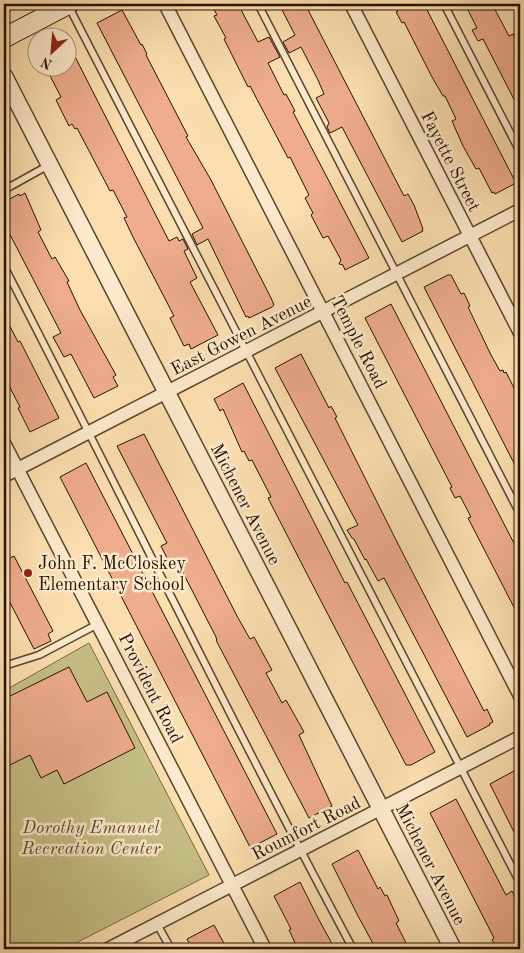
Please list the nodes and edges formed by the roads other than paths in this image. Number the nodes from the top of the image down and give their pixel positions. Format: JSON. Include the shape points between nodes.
{"nodes":[{"id":1,"x":68,"y":4,"type":"edge"},
{"id":2,"x":165,"y":4,"type":"edge"},
{"id":3,"x":258,"y":4,"type":"edge"},
{"id":4,"x":351,"y":4,"type":"edge"},
{"id":5,"x":444,"y":4,"type":"edge"},
{"id":6,"x":4,"y":38,"type":"edge"},
{"id":7,"x":4,"y":76,"type":"edge"},
{"id":8,"x":520,"y":152,"type":"edge"},
{"id":9,"x":50,"y":165,"type":"junction"},
{"id":10,"x":4,"y":190,"type":"edge"},
{"id":11,"x":520,"y":210,"type":"edge"},
{"id":12,"x":470,"y":236,"type":"junction"},
{"id":13,"x":4,"y":266,"type":"edge"},
{"id":14,"x":397,"y":274,"type":"junction"},
{"id":15,"x":324,"y":312,"type":"junction"},
{"id":16,"x":520,"y":333,"type":"edge"},
{"id":17,"x":246,"y":352,"type":"junction"},
{"id":18,"x":166,"y":393,"type":"junction"},
{"id":19,"x":90,"y":433,"type":"junction"},
{"id":20,"x":4,"y":443,"type":"edge"},
{"id":21,"x":17,"y":469,"type":"junction"},
{"id":22,"x":4,"y":476,"type":"edge"},
{"id":23,"x":520,"y":514,"type":"edge"},
{"id":24,"x":98,"y":624,"type":"junction"},
{"id":25,"x":4,"y":666,"type":"edge"},
{"id":26,"x":520,"y":696,"type":"edge"},
{"id":27,"x":520,"y":737,"type":"edge"},
{"id":28,"x":460,"y":767,"type":"junction"},
{"id":29,"x":380,"y":809,"type":"junction"},
{"id":30,"x":300,"y":850,"type":"junction"},
{"id":31,"x":520,"y":884,"type":"edge"},
{"id":32,"x":233,"y":885,"type":"junction"},
{"id":33,"x":157,"y":924,"type":"junction"},
{"id":34,"x":108,"y":949,"type":"edge"},
{"id":35,"x":170,"y":949,"type":"edge"},
{"id":36,"x":265,"y":949,"type":"edge"},
{"id":37,"x":353,"y":949,"type":"edge"},
{"id":38,"x":453,"y":949,"type":"edge"}],
"edges":[{"from":1,"to":6,"type":"main road"},
{"from":1,"to":17,"type":"lane"},
{"from":2,"to":15,"type":"street","name":"Temple Road"},
{"from":3,"to":14,"type":"lane"},
{"from":4,"to":12,"type":"street","name":"Fayette Street"},
{"from":5,"to":8,"type":"lane"},
{"from":7,"to":9,"type":"street","name":"Michener Avenue"},
{"from":9,"to":10,"type":"lane"},
{"from":9,"to":18,"type":"street","name":"Michener Avenue"},
{"from":11,"to":12,"type":"street","name":"East Gowen Avenue"},
{"from":12,"to":14,"type":"street","name":"East Gowen Avenue"},
{"from":12,"to":16,"type":"street","name":"Fayette Street"},
{"from":13,"to":19,"type":"lane"},
{"from":14,"to":15,"type":"street","name":"East Gowen Avenue"},
{"from":14,"to":23,"type":"lane"},
{"from":15,"to":17,"type":"street","name":"East Gowen Avenue"},
{"from":15,"to":26,"type":"street","name":"Temple Road"},
{"from":17,"to":18,"type":"street","name":"East Gowen Avenue"},
{"from":17,"to":28,"type":"lane"},
{"from":18,"to":19,"type":"street","name":"East Gowen Avenue"},
{"from":18,"to":29,"type":"street","name":"Michener Avenue"},
{"from":19,"to":21,"type":"street","name":"East Gowen Avenue"},
{"from":19,"to":30,"type":"lane"},
{"from":20,"to":21,"type":"street","name":"Provident Road"},
{"from":21,"to":22,"type":"street","name":"East Gowen Avenue"},
{"from":21,"to":24,"type":"street","name":"Provident Road"},
{"from":24,"to":25,"type":"lane","via":[[39,655]]},
{"from":24,"to":32,"type":"street","name":"Provident Road"},
{"from":27,"to":28,"type":"street","name":"Roumfort Road"},
{"from":28,"to":29,"type":"street","name":"Roumfort Road"},
{"from":28,"to":31,"type":"lane"},
{"from":29,"to":30,"type":"street","name":"Roumfort Road"},
{"from":29,"to":38,"type":"street","name":"Michener Avenue"},
{"from":30,"to":32,"type":"street","name":"Roumfort Road"},
{"from":30,"to":37,"type":"lane"},
{"from":32,"to":33,"type":"street","name":"Roumfort Road"},
{"from":32,"to":36,"type":"street","name":"Provident Road"},
{"from":33,"to":34,"type":"street","name":"Roumfort Road"},
{"from":33,"to":35,"type":"lane"}]}
